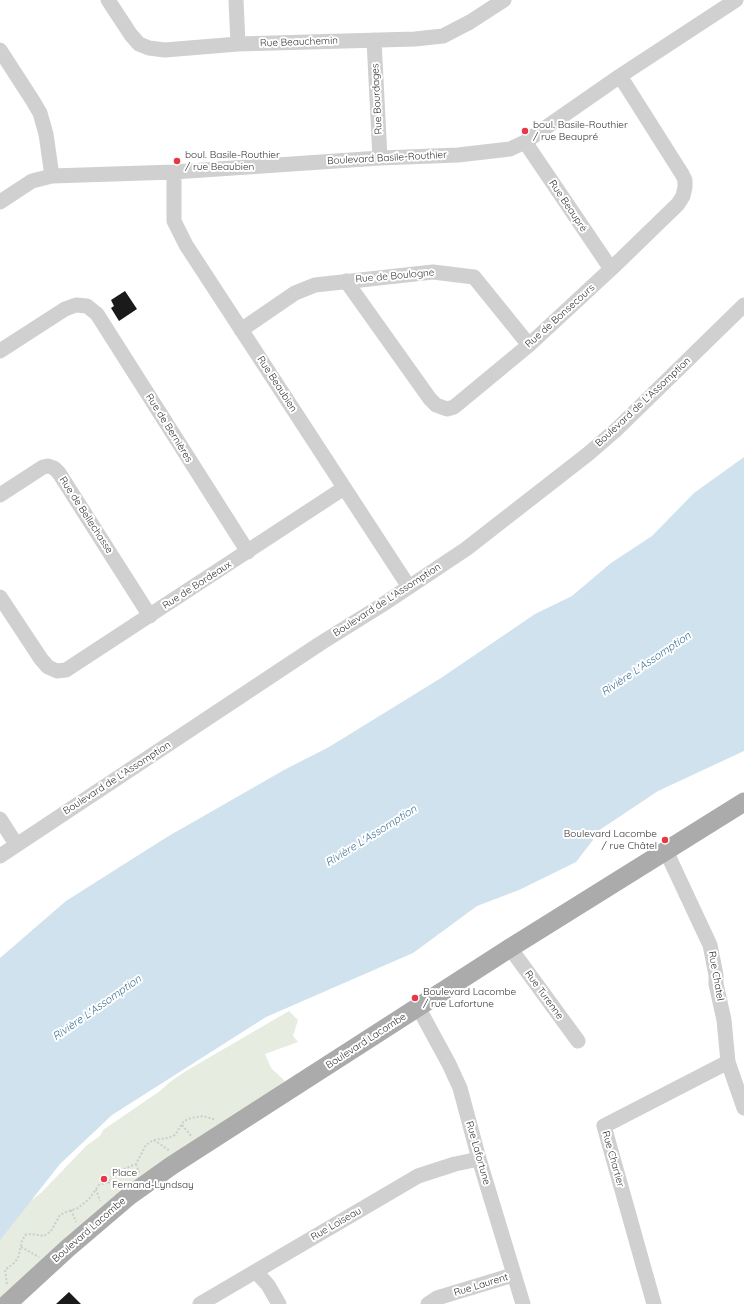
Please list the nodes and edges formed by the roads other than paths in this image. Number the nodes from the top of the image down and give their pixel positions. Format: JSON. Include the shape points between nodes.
{"nodes":[{"id":1,"x":108,"y":0,"type":"edge"},
{"id":2,"x":236,"y":0,"type":"edge"},
{"id":3,"x":504,"y":0,"type":"edge"},
{"id":4,"x":736,"y":0,"type":"edge"},
{"id":5,"x":374,"y":40,"type":"junction"},
{"id":6,"x":238,"y":44,"type":"junction"},
{"id":7,"x":0,"y":50,"type":"edge"},
{"id":8,"x":620,"y":76,"type":"junction"},
{"id":9,"x":524,"y":142,"type":"junction"},
{"id":10,"x":380,"y":158,"type":"junction"},
{"id":11,"x":174,"y":172,"type":"junction"},
{"id":12,"x":52,"y":176,"type":"junction"},
{"id":13,"x":0,"y":202,"type":"edge"},
{"id":14,"x":611,"y":269,"type":"junction"},
{"id":15,"x":346,"y":281,"type":"junction"},
{"id":16,"x":744,"y":306,"type":"edge"},
{"id":17,"x":242,"y":330,"type":"junction"},
{"id":18,"x":529,"y":345,"type":"junction"},
{"id":19,"x":0,"y":351,"type":"edge"},
{"id":20,"x":344,"y":488,"type":"junction"},
{"id":21,"x":0,"y":495,"type":"edge"},
{"id":22,"x":248,"y":552,"type":"junction"},
{"id":23,"x":409,"y":587,"type":"junction"},
{"id":24,"x":0,"y":597,"type":"edge"},
{"id":25,"x":150,"y":616,"type":"junction"},
{"id":26,"x":744,"y":802,"type":"edge"},
{"id":27,"x":0,"y":819,"type":"edge"},
{"id":28,"x":16,"y":844,"type":"junction"},
{"id":29,"x":666,"y":851,"type":"junction"},
{"id":30,"x":0,"y":856,"type":"edge"},
{"id":31,"x":510,"y":948,"type":"junction"},
{"id":32,"x":418,"y":1007,"type":"junction"},
{"id":33,"x":578,"y":1041,"type":"dead end"},
{"id":34,"x":728,"y":1062,"type":"junction"},
{"id":35,"x":744,"y":1108,"type":"edge"},
{"id":36,"x":479,"y":1159,"type":"junction"},
{"id":37,"x":256,"y":1272,"type":"junction"},
{"id":38,"x":513,"y":1275,"type":"junction"},
{"id":39,"x":7,"y":1304,"type":"edge"},
{"id":40,"x":200,"y":1304,"type":"edge"},
{"id":41,"x":279,"y":1304,"type":"edge"},
{"id":42,"x":428,"y":1304,"type":"edge"},
{"id":43,"x":523,"y":1304,"type":"edge"},
{"id":44,"x":654,"y":1304,"type":"edge"}],
"edges":[{"from":1,"to":6,"type":"street","name":"Rue Beauchemin","via":[[131,35],[139,44],[149,48],[165,50]]},
{"from":2,"to":6,"type":"street"},
{"from":3,"to":5,"type":"street","name":"Rue Beauchemin","via":[[443,36]]},
{"from":4,"to":8,"type":"street","name":"Boulevard Basile-Routhier"},
{"from":5,"to":6,"type":"street","name":"Rue Beauchemin"},
{"from":5,"to":10,"type":"street","name":"Rue Bourdages"},
{"from":7,"to":12,"type":"street","via":[[40,113]]},
{"from":8,"to":9,"type":"street","name":"Boulevard Basile-Routhier"},
{"from":8,"to":14,"type":"street","name":"Rue de Bonsecours","via":[[682,174],[685,187],[678,204]]},
{"from":9,"to":10,"type":"street","name":"Boulevard Basile-Routhier","via":[[510,149],[479,153]]},
{"from":9,"to":14,"type":"street","name":"Rue Beaupré"},
{"from":10,"to":11,"type":"street","name":"Boulevard Basile-Routhier"},
{"from":11,"to":12,"type":"street","name":"Boulevard Basile-Routhier"},
{"from":11,"to":17,"type":"street","name":"Rue Beaubien","via":[[174,221]]},
{"from":12,"to":13,"type":"street","name":"Boulevard Basile-Routhier","via":[[32,181]]},
{"from":14,"to":18,"type":"street","name":"Rue de Bonsecours"},
{"from":15,"to":17,"type":"street","name":"Rue de Boulogne","via":[[315,284],[295,293]]},
{"from":15,"to":18,"type":"street","name":"Rue de Boulogne","via":[[433,272],[474,277]]},
{"from":15,"to":18,"type":"street","name":"Rue de Bonsecours","via":[[430,399],[446,409],[454,407]]},
{"from":16,"to":23,"type":"street","name":"Boulevard de L'Assomption","via":[[588,454],[466,549]]},
{"from":17,"to":20,"type":"street","name":"Rue Beaubien"},
{"from":19,"to":22,"type":"street","name":"Rue de Bernières","via":[[65,309],[76,305],[87,306],[97,314]]},
{"from":20,"to":22,"type":"street","name":"Rue de Bordeaux"},
{"from":20,"to":23,"type":"street","name":"Rue Beaubien"},
{"from":21,"to":25,"type":"street","name":"Rue de Bellechasse","via":[[42,467],[54,468]]},
{"from":22,"to":25,"type":"street","name":"Rue de Bordeaux"},
{"from":23,"to":28,"type":"street","name":"Boulevard de L'Assomption"},
{"from":24,"to":25,"type":"street","name":"Rue de Bordeaux","via":[[41,659],[57,671],[66,670]]},
{"from":26,"to":29,"type":"main road","name":"Boulevard Lacombe"},
{"from":27,"to":28,"type":"street"},
{"from":28,"to":30,"type":"street","name":"Boulevard de L'Assomption"},
{"from":29,"to":31,"type":"main road","name":"Boulevard Lacombe"},
{"from":29,"to":34,"type":"street","name":"Rue Chatel","via":[[710,945],[724,1020]]},
{"from":31,"to":32,"type":"main road","name":"Boulevard Lacombe"},
{"from":31,"to":33,"type":"street","name":"Rue Turenne"},
{"from":32,"to":36,"type":"street","name":"Rue Lafortune","via":[[460,1088]]},
{"from":32,"to":39,"type":"main road","name":"Boulevard Lacombe","via":[[132,1193]]},
{"from":34,"to":35,"type":"street","name":"Rue Chatel"},
{"from":34,"to":44,"type":"street","name":"Rue Chartier","via":[[604,1126]]},
{"from":36,"to":37,"type":"street","name":"Rue Loiseau","via":[[418,1176]]},
{"from":36,"to":38,"type":"street","name":"Rue Lafortune"},
{"from":37,"to":40,"type":"street","name":"Rue Loiseau"},
{"from":37,"to":41,"type":"street","via":[[268,1285]]},
{"from":38,"to":42,"type":"street","name":"Rue Laurent","via":[[437,1298]]},
{"from":38,"to":43,"type":"street","name":"Rue Lafortune"}]}
